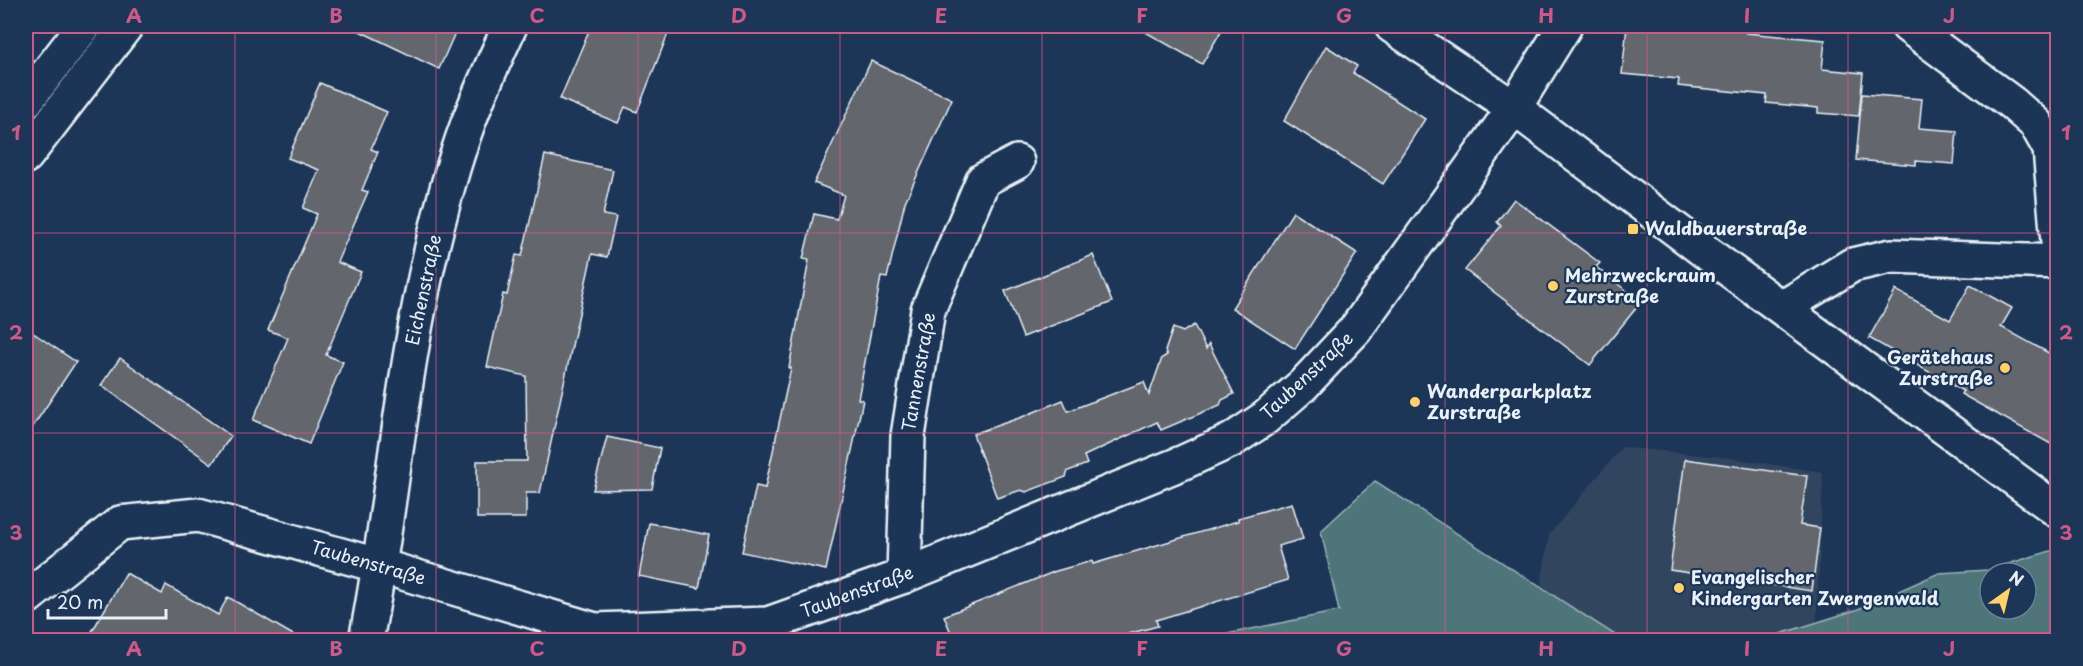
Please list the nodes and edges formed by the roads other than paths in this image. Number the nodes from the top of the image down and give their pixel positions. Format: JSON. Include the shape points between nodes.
{"nodes":[{"id":1,"x":84,"y":26,"type":"edge"},
{"id":2,"x":126,"y":26,"type":"edge"},
{"id":3,"x":510,"y":26,"type":"edge"},
{"id":4,"x":1392,"y":26,"type":"edge"},
{"id":5,"x":1565,"y":26,"type":"edge"},
{"id":6,"x":1908,"y":26,"type":"edge"},
{"id":7,"x":26,"y":101,"type":"edge"},
{"id":8,"x":1514,"y":108,"type":"junction"},
{"id":9,"x":26,"y":156,"type":"edge"},
{"id":10,"x":1017,"y":162,"type":"dead end"},
{"id":11,"x":2058,"y":242,"type":"edge"},
{"id":12,"x":2058,"y":262,"type":"edge"},
{"id":13,"x":1782,"y":308,"type":"junction"},
{"id":14,"x":2058,"y":511,"type":"edge"},
{"id":15,"x":380,"y":566,"type":"junction"},
{"id":16,"x":904,"y":576,"type":"junction"},
{"id":17,"x":26,"y":598,"type":"edge"},
{"id":18,"x":366,"y":640,"type":"edge"}],
"edges":[{"from":1,"to":7,"type":"street"},
{"from":2,"to":9,"type":"street"},
{"from":3,"to":15,"type":"street","name":"Eichenstraße","via":[[473,109],[433,243],[415,329]]},
{"from":4,"to":8,"type":"street"},
{"from":5,"to":8,"type":"street","name":"Taubenstraße"},
{"from":6,"to":11,"type":"street","via":[[2036,124],[2050,150]]},
{"from":8,"to":13,"type":"street"},
{"from":8,"to":16,"type":"street","name":"Taubenstraße","via":[[1355,330],[1265,418],[1232,440],[1184,462]]},
{"from":10,"to":16,"type":"street","name":"Tannenstraße","via":[[983,180],[928,310],[908,436]]},
{"from":12,"to":13,"type":"street","via":[[1891,256],[1852,265]]},
{"from":13,"to":14,"type":"street"},
{"from":15,"to":16,"type":"street","name":"Taubenstraße","via":[[595,630],[768,624]]},
{"from":15,"to":17,"type":"street","name":"Taubenstraße","via":[[198,515],[120,523]]},
{"from":15,"to":18,"type":"street","name":"Eichenstraße"}]}
